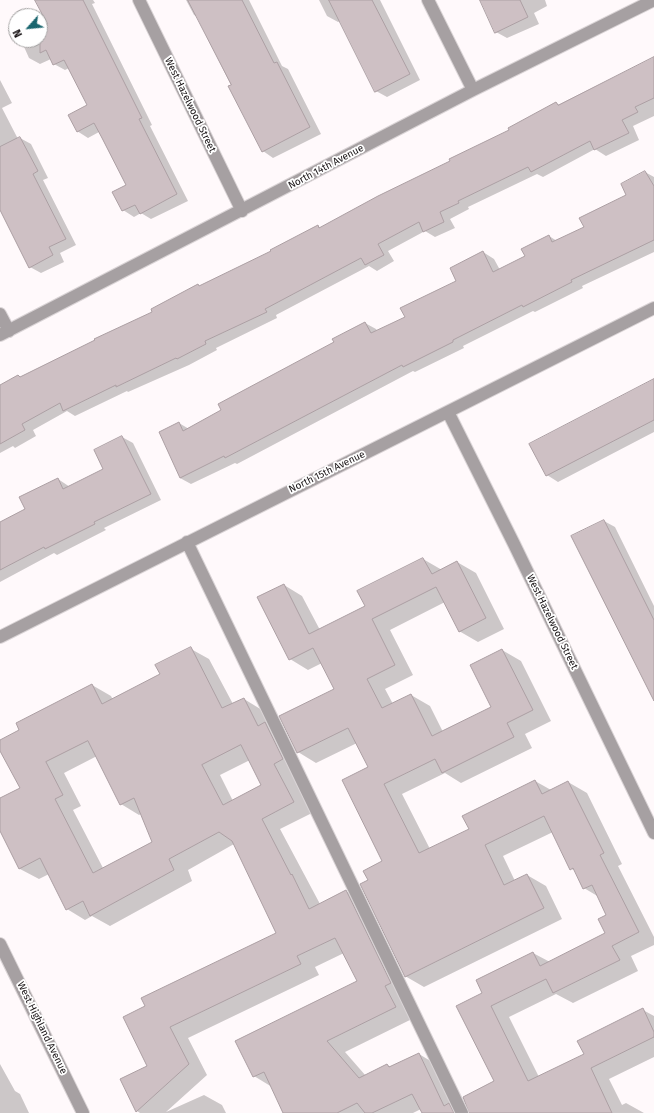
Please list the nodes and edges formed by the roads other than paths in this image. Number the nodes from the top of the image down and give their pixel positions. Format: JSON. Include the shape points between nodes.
{"nodes":[{"id":1,"x":139,"y":0,"type":"edge"},
{"id":2,"x":428,"y":0,"type":"edge"},
{"id":3,"x":654,"y":0,"type":"edge"},
{"id":4,"x":473,"y":90,"type":"junction"},
{"id":5,"x":242,"y":211,"type":"junction"},
{"id":6,"x":654,"y":308,"type":"edge"},
{"id":7,"x":0,"y":314,"type":"edge"},
{"id":8,"x":4,"y":333,"type":"edge"},
{"id":9,"x":448,"y":412,"type":"junction"},
{"id":10,"x":187,"y":542,"type":"junction"},
{"id":11,"x":0,"y":636,"type":"edge"},
{"id":12,"x":654,"y":833,"type":"edge"},
{"id":13,"x":0,"y":944,"type":"edge"},
{"id":14,"x":83,"y":1113,"type":"edge"},
{"id":15,"x":462,"y":1113,"type":"edge"}],
"edges":[{"from":1,"to":5,"type":"street","name":"West Hazelwood Street"},
{"from":2,"to":4,"type":"street"},
{"from":3,"to":4,"type":"street","name":"North 14th Avenue"},
{"from":4,"to":5,"type":"street","name":"North 14th Avenue"},
{"from":5,"to":8,"type":"street","name":"North 14th Avenue"},
{"from":6,"to":9,"type":"street","name":"North 15th Avenue"},
{"from":7,"to":8,"type":"street"},
{"from":9,"to":10,"type":"street","name":"North 15th Avenue"},
{"from":9,"to":12,"type":"street","name":"West Hazelwood Street"},
{"from":10,"to":11,"type":"street","name":"North 15th Avenue"},
{"from":10,"to":15,"type":"street"},
{"from":13,"to":14,"type":"street","name":"West Highland Avenue"}]}
